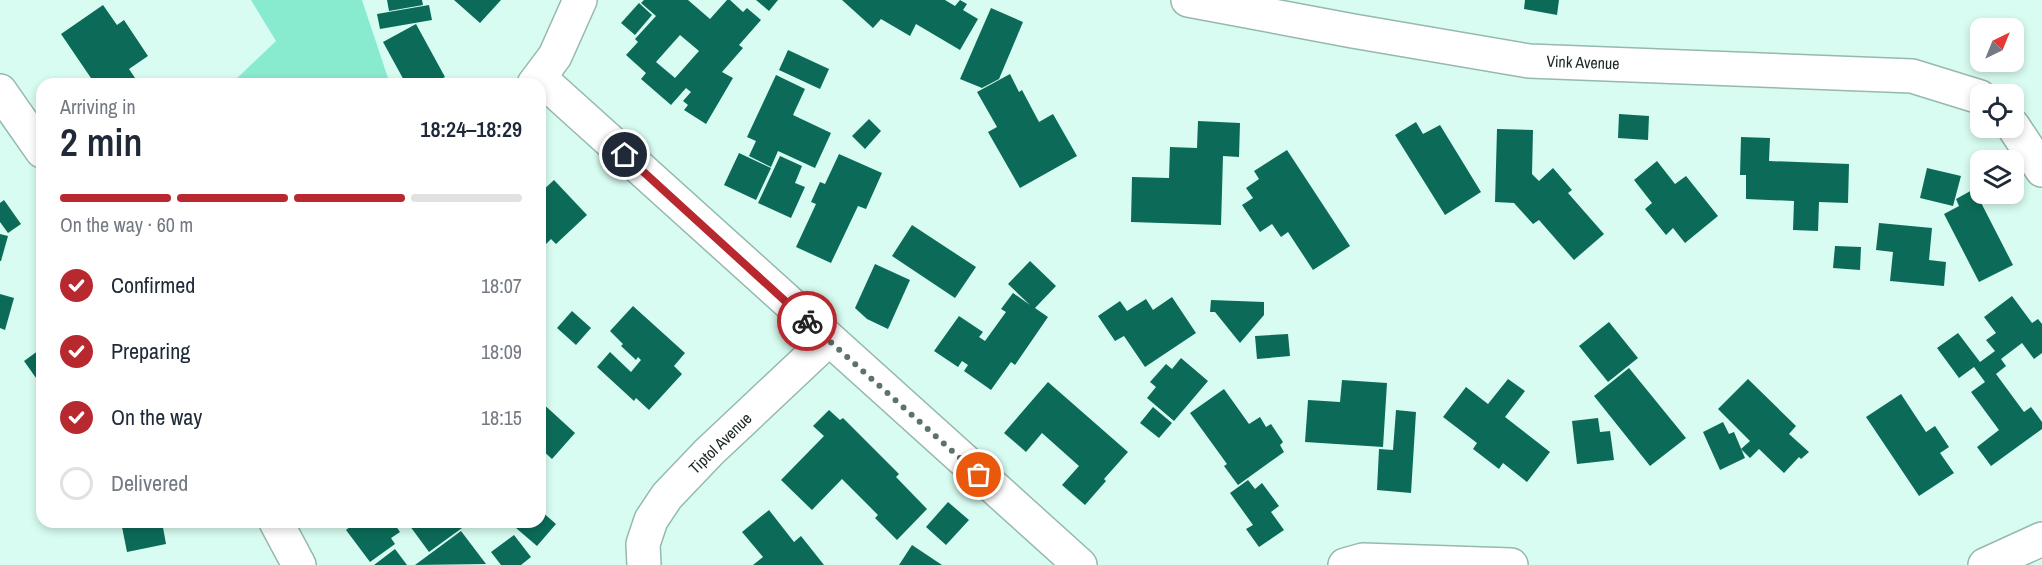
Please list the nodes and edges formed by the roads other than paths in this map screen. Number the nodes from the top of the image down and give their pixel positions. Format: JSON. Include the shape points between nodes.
{"nodes":[{"id":1,"x":580,"y":0,"type":"edge"},
{"id":2,"x":1188,"y":0,"type":"edge"},
{"id":3,"x":539,"y":78,"type":"edge"},
{"id":4,"x":546,"y":89,"type":"edge"},
{"id":5,"x":0,"y":91,"type":"edge"},
{"id":6,"x":1970,"y":94,"type":"edge"},
{"id":7,"x":2021,"y":138,"type":"edge"},
{"id":8,"x":36,"y":142,"type":"edge"},
{"id":9,"x":2042,"y":170,"type":"edge"},
{"id":10,"x":828,"y":340,"type":"junction"},
{"id":11,"x":279,"y":528,"type":"edge"},
{"id":12,"x":2042,"y":539,"type":"edge"},
{"id":13,"x":299,"y":565,"type":"edge"},
{"id":14,"x":644,"y":565,"type":"edge"},
{"id":15,"x":1080,"y":565,"type":"edge"},
{"id":16,"x":1345,"y":565,"type":"edge"},
{"id":17,"x":1510,"y":565,"type":"edge"},
{"id":18,"x":1985,"y":565,"type":"edge"}],
"edges":[{"from":1,"to":3,"type":"street","via":[[555,56]]},
{"from":2,"to":6,"type":"street","name":"Vink Avenue","via":[[1529,61],[1912,76]]},
{"from":4,"to":10,"type":"street"},
{"from":5,"to":8,"type":"street"},
{"from":7,"to":9,"type":"street"},
{"from":10,"to":14,"type":"street","name":"Tiptol Avenue","via":[[667,496],[651,520],[643,544]]},
{"from":10,"to":15,"type":"street"},
{"from":11,"to":13,"type":"street"},
{"from":12,"to":18,"type":"street"},
{"from":16,"to":17,"type":"street","via":[[1363,560]]}]}
